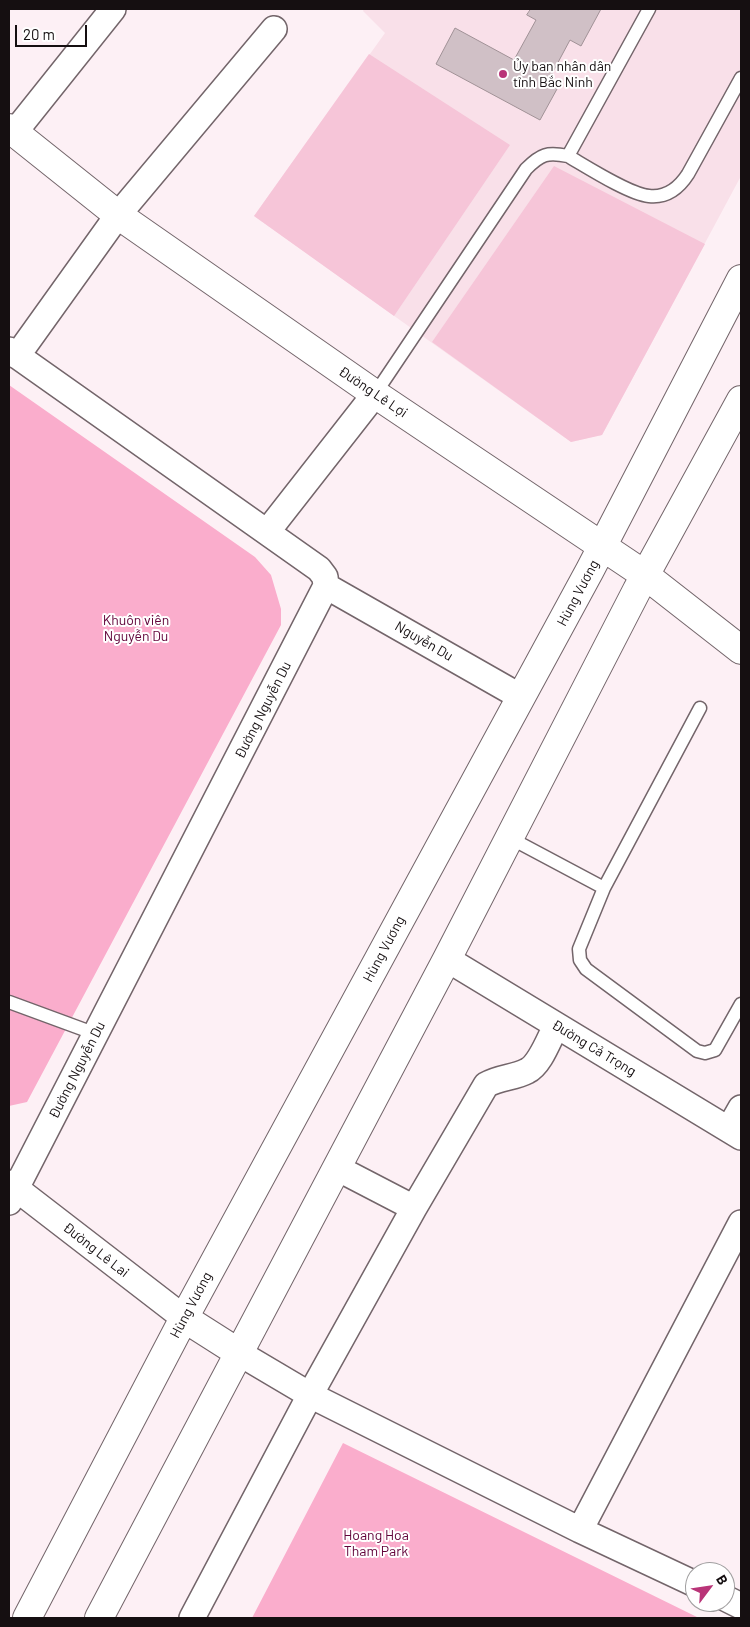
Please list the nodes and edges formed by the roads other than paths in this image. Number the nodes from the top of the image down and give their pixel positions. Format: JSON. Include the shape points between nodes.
{"nodes":[{"id":1,"x":113,"y":9,"type":"edge"},
{"id":2,"x":650,"y":9,"type":"edge"},
{"id":3,"x":274,"y":29,"type":"dead end"},
{"id":4,"x":741,"y":78,"type":"edge"},
{"id":5,"x":12,"y":130,"type":"edge"},
{"id":6,"x":568,"y":156,"type":"junction"},
{"id":7,"x":118,"y":215,"type":"junction"},
{"id":8,"x":741,"y":279,"type":"edge"},
{"id":9,"x":13,"y":353,"type":"edge"},
{"id":10,"x":375,"y":394,"type":"junction"},
{"id":11,"x":740,"y":406,"type":"edge"},
{"id":12,"x":267,"y":532,"type":"junction"},
{"id":13,"x":602,"y":546,"type":"junction"},
{"id":14,"x":645,"y":575,"type":"junction"},
{"id":15,"x":326,"y":586,"type":"junction"},
{"id":16,"x":741,"y":650,"type":"edge"},
{"id":17,"x":521,"y":697,"type":"junction"},
{"id":18,"x":700,"y":708,"type":"dead end"},
{"id":19,"x":510,"y":838,"type":"junction"},
{"id":20,"x":604,"y":888,"type":"junction"},
{"id":21,"x":447,"y":960,"type":"junction"},
{"id":22,"x":9,"y":1002,"type":"edge"},
{"id":23,"x":741,"y":1004,"type":"edge"},
{"id":24,"x":556,"y":1026,"type":"junction"},
{"id":25,"x":96,"y":1034,"type":"junction"},
{"id":26,"x":737,"y":1125,"type":"edge"},
{"id":27,"x":337,"y":1168,"type":"junction"},
{"id":28,"x":11,"y":1191,"type":"edge"},
{"id":29,"x":414,"y":1208,"type":"junction"},
{"id":30,"x":741,"y":1223,"type":"edge"},
{"id":31,"x":184,"y":1318,"type":"junction"},
{"id":32,"x":239,"y":1353,"type":"junction"},
{"id":33,"x":310,"y":1395,"type":"junction"},
{"id":34,"x":580,"y":1530,"type":"junction"},
{"id":35,"x":685,"y":1579,"type":"edge"},
{"id":36,"x":27,"y":1618,"type":"edge"},
{"id":37,"x":99,"y":1618,"type":"edge"},
{"id":38,"x":192,"y":1618,"type":"edge"}],
"edges":[{"from":1,"to":5,"type":"street"},
{"from":2,"to":6,"type":"lane"},
{"from":3,"to":7,"type":"street"},
{"from":4,"to":6,"type":"lane","via":[[688,174],[680,186],[666,195],[649,196],[627,188]]},
{"from":5,"to":7,"type":"main road","name":"Đường Lê Lợi"},
{"from":6,"to":10,"type":"lane","via":[[538,157],[526,169]]},
{"from":7,"to":9,"type":"street"},
{"from":7,"to":10,"type":"main road","name":"Đường Lê Lợi"},
{"from":8,"to":13,"type":"main road","name":"Hùng Vương"},
{"from":9,"to":12,"type":"street"},
{"from":10,"to":12,"type":"street"},
{"from":10,"to":13,"type":"main road","name":"Đường Lê Lợi"},
{"from":11,"to":14,"type":"main road"},
{"from":12,"to":15,"type":"street","via":[[319,569],[325,577]]},
{"from":13,"to":14,"type":"main road","name":"Đường Lê Lợi"},
{"from":13,"to":17,"type":"main road","name":"Hùng Vương"},
{"from":14,"to":16,"type":"main road","name":"Đường Lê Lợi"},
{"from":14,"to":19,"type":"main road"},
{"from":15,"to":17,"type":"street","name":"Nguyễn Du"},
{"from":15,"to":25,"type":"street","name":"Đường Nguyễn Du"},
{"from":17,"to":31,"type":"main road","name":"Hùng Vương"},
{"from":18,"to":20,"type":"lane"},
{"from":19,"to":20,"type":"lane"},
{"from":19,"to":21,"type":"main road"},
{"from":20,"to":23,"type":"lane","via":[[579,949],[580,960],[586,969],[697,1051],[705,1053],[714,1050]]},
{"from":21,"to":24,"type":"street","name":"Đường Cả Trọng"},
{"from":21,"to":27,"type":"main road"},
{"from":22,"to":25,"type":"lane"},
{"from":24,"to":26,"type":"street","name":"Đường Cả Trọng"},
{"from":24,"to":29,"type":"street","via":[[535,1066],[486,1085]]},
{"from":25,"to":28,"type":"street","name":"Đường Nguyễn Du"},
{"from":27,"to":29,"type":"street"},
{"from":27,"to":32,"type":"main road"},
{"from":28,"to":31,"type":"street","name":"Đường Lê Lai"},
{"from":29,"to":33,"type":"street"},
{"from":30,"to":34,"type":"street"},
{"from":31,"to":32,"type":"main road"},
{"from":31,"to":36,"type":"main road","name":"Hùng Vương"},
{"from":32,"to":33,"type":"street"},
{"from":32,"to":37,"type":"main road"},
{"from":33,"to":34,"type":"street"},
{"from":33,"to":38,"type":"street"},
{"from":34,"to":35,"type":"street"}]}
